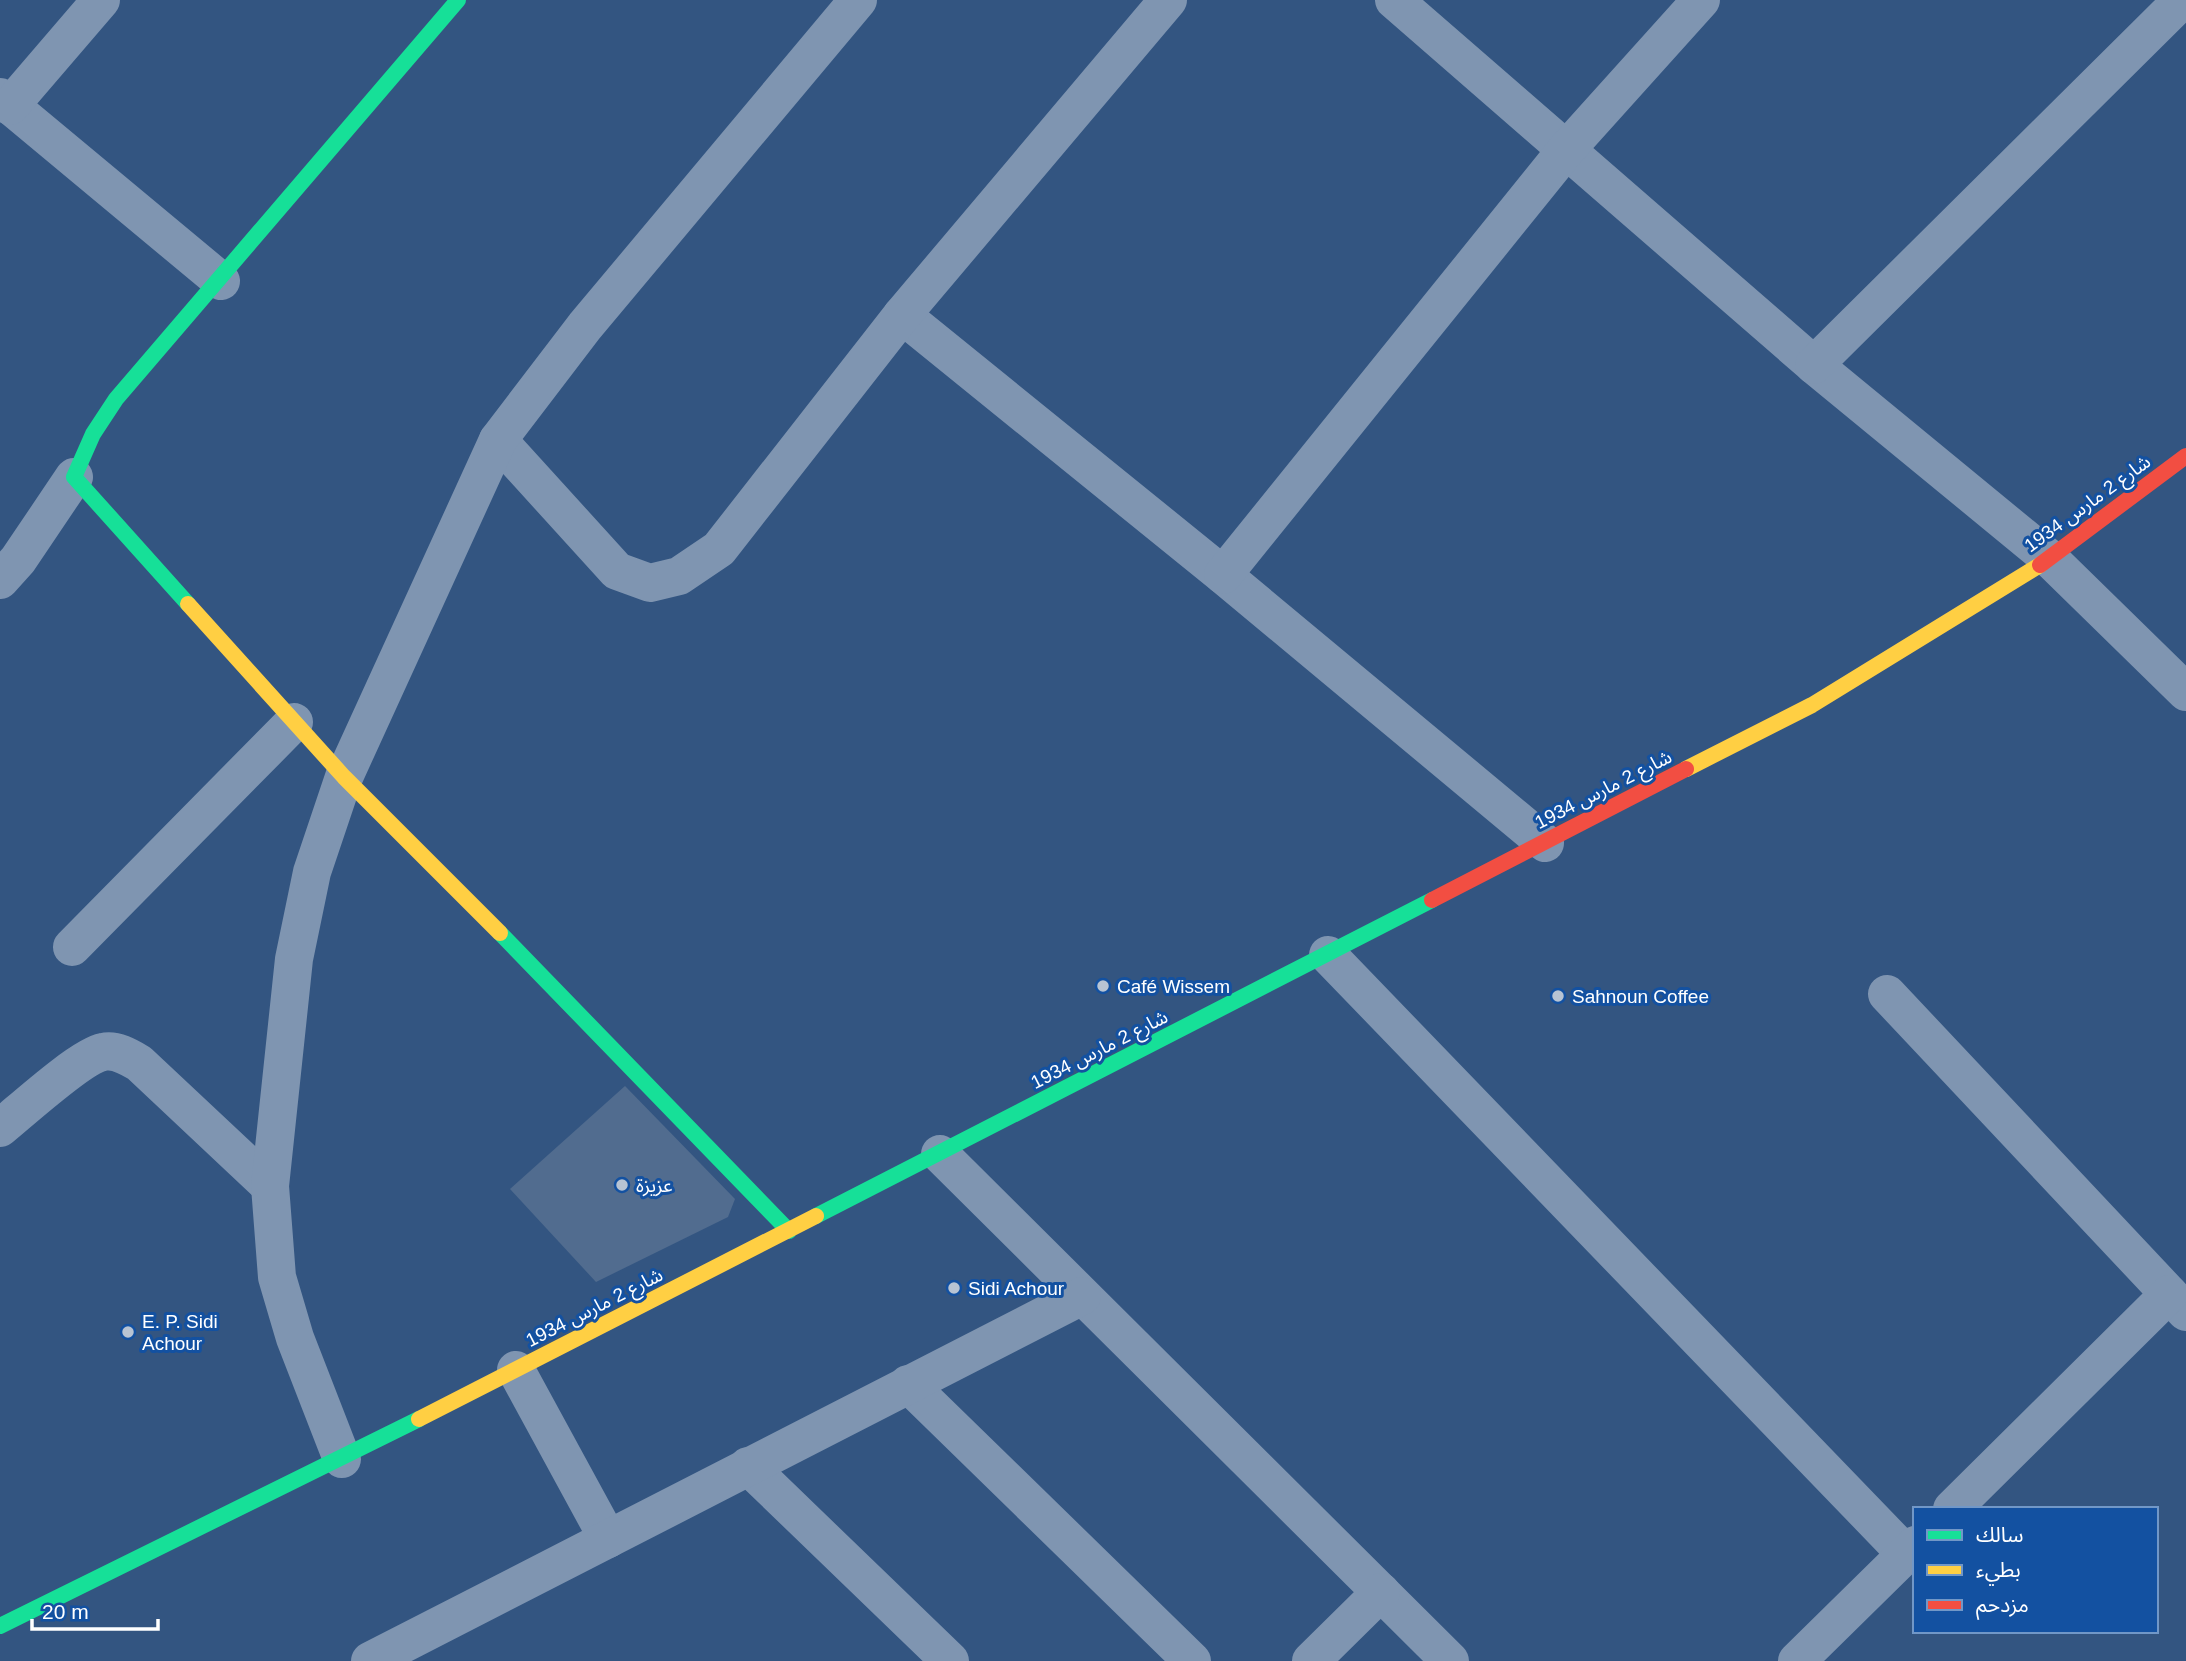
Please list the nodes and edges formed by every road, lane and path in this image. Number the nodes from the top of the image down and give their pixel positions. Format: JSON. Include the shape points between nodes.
{"nodes":[{"id":1,"x":101,"y":0,"type":"edge"},
{"id":2,"x":458,"y":0,"type":"edge"},
{"id":3,"x":858,"y":0,"type":"edge"},
{"id":4,"x":1168,"y":0,"type":"edge"},
{"id":5,"x":1394,"y":0,"type":"edge"},
{"id":6,"x":1701,"y":0,"type":"edge"},
{"id":7,"x":2182,"y":0,"type":"edge"},
{"id":8,"x":5,"y":101,"type":"edge"},
{"id":9,"x":1566,"y":150,"type":"junction"},
{"id":10,"x":221,"y":281,"type":"junction"},
{"id":11,"x":902,"y":315,"type":"junction"},
{"id":12,"x":1814,"y":365,"type":"junction"},
{"id":13,"x":498,"y":440,"type":"junction"},
{"id":14,"x":2186,"y":456,"type":"edge"},
{"id":15,"x":74,"y":477,"type":"junction"},
{"id":16,"x":2050,"y":559,"type":"junction"},
{"id":17,"x":6,"y":560,"type":"edge"},
{"id":18,"x":1223,"y":575,"type":"junction"},
{"id":19,"x":2186,"y":692,"type":"edge"},
{"id":20,"x":295,"y":722,"type":"junction"},
{"id":21,"x":344,"y":776,"type":"junction"},
{"id":22,"x":1545,"y":843,"type":"junction"},
{"id":23,"x":72,"y":947,"type":"dead end"},
{"id":24,"x":1328,"y":955,"type":"junction"},
{"id":25,"x":1887,"y":994,"type":"dead end"},
{"id":26,"x":0,"y":1128,"type":"edge"},
{"id":27,"x":940,"y":1154,"type":"junction"},
{"id":28,"x":270,"y":1186,"type":"junction"},
{"id":29,"x":789,"y":1231,"type":"junction"},
{"id":30,"x":1082,"y":1296,"type":"junction"},
{"id":31,"x":2178,"y":1303,"type":"edge"},
{"id":32,"x":516,"y":1370,"type":"junction"},
{"id":33,"x":908,"y":1384,"type":"junction"},
{"id":34,"x":342,"y":1459,"type":"junction"},
{"id":35,"x":748,"y":1466,"type":"junction"},
{"id":36,"x":1954,"y":1507,"type":"edge"},
{"id":37,"x":607,"y":1539,"type":"junction"},
{"id":38,"x":1911,"y":1550,"type":"edge"},
{"id":39,"x":1381,"y":1592,"type":"junction"},
{"id":40,"x":0,"y":1626,"type":"edge"},
{"id":41,"x":376,"y":1660,"type":"edge"},
{"id":42,"x":950,"y":1661,"type":"edge"},
{"id":43,"x":1192,"y":1661,"type":"edge"},
{"id":44,"x":1311,"y":1661,"type":"edge"},
{"id":45,"x":1450,"y":1661,"type":"edge"},
{"id":46,"x":1797,"y":1661,"type":"edge"}],
"edges":[{"from":1,"to":8,"type":"street"},
{"from":2,"to":10,"type":"street"},
{"from":3,"to":13,"type":"street","via":[[584,326]]},
{"from":4,"to":11,"type":"street"},
{"from":5,"to":9,"type":"street"},
{"from":6,"to":9,"type":"street"},
{"from":7,"to":12,"type":"street"},
{"from":8,"to":10,"type":"street"},
{"from":9,"to":12,"type":"street"},
{"from":9,"to":18,"type":"street"},
{"from":10,"to":15,"type":"street","via":[[116,399],[93,434]]},
{"from":11,"to":13,"type":"street","via":[[719,549],[680,576],[649,583],[617,571]]},
{"from":11,"to":18,"type":"street"},
{"from":12,"to":16,"type":"street"},
{"from":13,"to":21,"type":"street"},
{"from":14,"to":16,"type":"street","name":"شارع 2 مارس 1934"},
{"from":15,"to":17,"type":"street"},
{"from":15,"to":20,"type":"street"},
{"from":16,"to":19,"type":"street"},
{"from":16,"to":22,"type":"street","name":"شارع 2 مارس 1934","via":[[1812,705]]},
{"from":18,"to":22,"type":"street"},
{"from":20,"to":21,"type":"street"},
{"from":20,"to":23,"type":"street"},
{"from":21,"to":28,"type":"street","via":[[312,872],[294,959]]},
{"from":21,"to":29,"type":"street"},
{"from":22,"to":24,"type":"street","name":"شارع 2 مارس 1934"},
{"from":24,"to":27,"type":"street","name":"شارع 2 مارس 1934"},
{"from":24,"to":38,"type":"street"},
{"from":25,"to":31,"type":"street"},
{"from":26,"to":28,"type":"street","via":[[83,1063],[103,1052],[124,1054]]},
{"from":27,"to":29,"type":"street","name":"شارع 2 مارس 1934"},
{"from":27,"to":30,"type":"street"},
{"from":28,"to":34,"type":"street","via":[[277,1277],[295,1338]]},
{"from":29,"to":32,"type":"street","name":"شارع 2 مارس 1934"},
{"from":30,"to":33,"type":"street"},
{"from":30,"to":39,"type":"street"},
{"from":31,"to":36,"type":"street"},
{"from":32,"to":34,"type":"street","name":"شارع 2 مارس 1934"},
{"from":32,"to":37,"type":"street"},
{"from":33,"to":35,"type":"street"},
{"from":33,"to":43,"type":"street"},
{"from":34,"to":40,"type":"street","name":"شارع 2 مارس 1934"},
{"from":35,"to":37,"type":"street"},
{"from":35,"to":42,"type":"street"},
{"from":37,"to":41,"type":"street"},
{"from":38,"to":46,"type":"street"},
{"from":39,"to":44,"type":"street"},
{"from":39,"to":45,"type":"street"}]}
